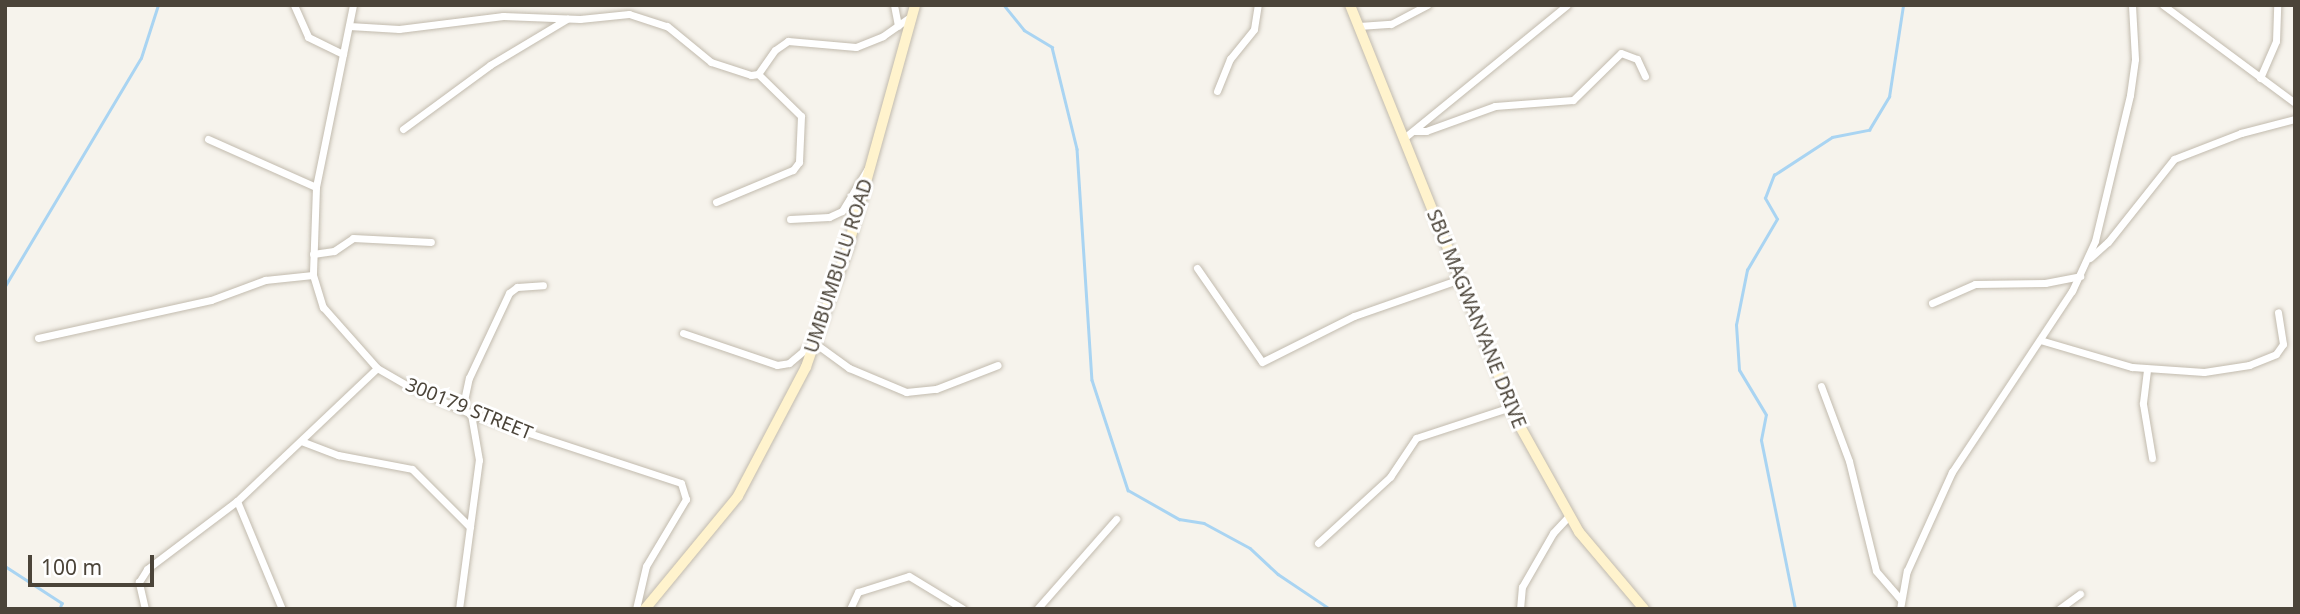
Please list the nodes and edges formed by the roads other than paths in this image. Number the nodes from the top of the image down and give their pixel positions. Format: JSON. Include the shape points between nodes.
{"nodes":[{"id":1,"x":294,"y":5,"type":"edge"},
{"id":2,"x":353,"y":5,"type":"edge"},
{"id":3,"x":894,"y":5,"type":"edge"},
{"id":4,"x":1258,"y":5,"type":"edge"},
{"id":5,"x":1350,"y":5,"type":"edge"},
{"id":6,"x":1427,"y":5,"type":"edge"},
{"id":7,"x":1567,"y":5,"type":"edge"},
{"id":8,"x":2132,"y":5,"type":"edge"},
{"id":9,"x":2163,"y":5,"type":"edge"},
{"id":10,"x":2277,"y":5,"type":"edge"},
{"id":11,"x":629,"y":9,"type":"edge"},
{"id":12,"x":914,"y":11,"type":"edge"},
{"id":13,"x":567,"y":18,"type":"junction"},
{"id":14,"x":348,"y":26,"type":"junction"},
{"id":15,"x":898,"y":26,"type":"junction"},
{"id":16,"x":1359,"y":26,"type":"junction"},
{"id":17,"x":343,"y":54,"type":"junction"},
{"id":18,"x":758,"y":74,"type":"junction"},
{"id":19,"x":1645,"y":76,"type":"dead end"},
{"id":20,"x":2260,"y":78,"type":"junction"},
{"id":21,"x":1217,"y":91,"type":"dead end"},
{"id":22,"x":2295,"y":103,"type":"edge"},
{"id":23,"x":2295,"y":119,"type":"edge"},
{"id":24,"x":403,"y":129,"type":"dead end"},
{"id":25,"x":1414,"y":131,"type":"junction"},
{"id":26,"x":1404,"y":138,"type":"junction"},
{"id":27,"x":208,"y":139,"type":"dead end"},
{"id":28,"x":873,"y":161,"type":"junction"},
{"id":29,"x":316,"y":187,"type":"junction"},
{"id":30,"x":716,"y":202,"type":"dead end"},
{"id":31,"x":790,"y":219,"type":"dead end"},
{"id":32,"x":431,"y":242,"type":"dead end"},
{"id":33,"x":313,"y":254,"type":"junction"},
{"id":34,"x":2089,"y":259,"type":"junction"},
{"id":35,"x":1197,"y":268,"type":"dead end"},
{"id":36,"x":313,"y":275,"type":"junction"},
{"id":37,"x":2080,"y":276,"type":"junction"},
{"id":38,"x":1460,"y":279,"type":"junction"},
{"id":39,"x":543,"y":285,"type":"dead end"},
{"id":40,"x":1932,"y":303,"type":"dead end"},
{"id":41,"x":2278,"y":312,"type":"dead end"},
{"id":42,"x":682,"y":333,"type":"dead end"},
{"id":43,"x":38,"y":338,"type":"dead end"},
{"id":44,"x":2040,"y":340,"type":"junction"},
{"id":45,"x":816,"y":342,"type":"junction"},
{"id":46,"x":998,"y":365,"type":"dead end"},
{"id":47,"x":377,"y":368,"type":"junction"},
{"id":48,"x":2147,"y":370,"type":"junction"},
{"id":49,"x":1821,"y":386,"type":"dead end"},
{"id":50,"x":1511,"y":407,"type":"junction"},
{"id":51,"x":462,"y":410,"type":"junction"},
{"id":52,"x":471,"y":414,"type":"junction"},
{"id":53,"x":300,"y":441,"type":"junction"},
{"id":54,"x":2152,"y":458,"type":"dead end"},
{"id":55,"x":237,"y":501,"type":"junction"},
{"id":56,"x":1569,"y":516,"type":"junction"},
{"id":57,"x":1116,"y":519,"type":"dead end"},
{"id":58,"x":470,"y":527,"type":"junction"},
{"id":59,"x":1318,"y":543,"type":"dead end"},
{"id":60,"x":2080,"y":594,"type":"dead end"},
{"id":61,"x":1900,"y":605,"type":"edge"},
{"id":62,"x":145,"y":609,"type":"edge"},
{"id":63,"x":282,"y":609,"type":"edge"},
{"id":64,"x":459,"y":609,"type":"edge"},
{"id":65,"x":636,"y":609,"type":"edge"},
{"id":66,"x":645,"y":609,"type":"edge"},
{"id":67,"x":850,"y":609,"type":"edge"},
{"id":68,"x":963,"y":609,"type":"edge"},
{"id":69,"x":1037,"y":609,"type":"edge"},
{"id":70,"x":1520,"y":609,"type":"edge"},
{"id":71,"x":1644,"y":609,"type":"edge"},
{"id":72,"x":2059,"y":609,"type":"edge"}],
"edges":[{"from":1,"to":17,"type":"street","via":[[308,37]]},
{"from":2,"to":14,"type":"street","name":"300179 STREET"},
{"from":3,"to":15,"type":"street"},
{"from":4,"to":21,"type":"street","via":[[1254,29],[1230,59]]},
{"from":5,"to":16,"type":"main road","name":"SBU MAGWANYANE DRIVE"},
{"from":6,"to":16,"type":"street","via":[[1391,24]]},
{"from":7,"to":25,"type":"street","via":[[1423,118]]},
{"from":8,"to":34,"type":"street","via":[[2135,59],[2130,95],[2118,159]]},
{"from":9,"to":20,"type":"street"},
{"from":10,"to":20,"type":"street","via":[[2276,41]]},
{"from":11,"to":13,"type":"street"},
{"from":11,"to":18,"type":"street","via":[[667,26],[711,62]]},
{"from":12,"to":15,"type":"street"},
{"from":12,"to":28,"type":"main road","name":"UMBUMBULU ROAD"},
{"from":13,"to":14,"type":"street","via":[[503,16],[399,29]]},
{"from":13,"to":24,"type":"street","via":[[490,65]]},
{"from":14,"to":17,"type":"street","name":"300179 STREET"},
{"from":15,"to":18,"type":"street","via":[[856,47],[788,41],[775,50]]},
{"from":16,"to":26,"type":"main road","name":"SBU MAGWANYANE DRIVE"},
{"from":17,"to":29,"type":"street","name":"300179 STREET"},
{"from":18,"to":30,"type":"street","via":[[801,116],[799,162],[793,170]]},
{"from":19,"to":25,"type":"street","via":[[1637,59],[1621,52],[1573,100],[1494,106],[1426,131]]},
{"from":20,"to":22,"type":"street"},
{"from":23,"to":34,"type":"street","via":[[2174,159]]},
{"from":25,"to":26,"type":"street"},
{"from":26,"to":38,"type":"main road","name":"SBU MAGWANYANE DRIVE"},
{"from":27,"to":29,"type":"street"},
{"from":28,"to":31,"type":"street","via":[[842,211],[829,217]]},
{"from":28,"to":45,"type":"main road","name":"UMBUMBULU ROAD"},
{"from":29,"to":33,"type":"street","name":"300179 STREET"},
{"from":32,"to":33,"type":"street","via":[[353,238],[334,251]]},
{"from":33,"to":36,"type":"street","name":"300179 STREET"},
{"from":34,"to":37,"type":"street"},
{"from":35,"to":38,"type":"street","via":[[1262,362],[1354,316]]},
{"from":36,"to":43,"type":"street","via":[[265,280],[211,300]]},
{"from":36,"to":47,"type":"street","name":"300179 STREET","via":[[318,297],[335,324]]},
{"from":37,"to":40,"type":"street","via":[[2045,283],[1975,285]]},
{"from":37,"to":44,"type":"street"},
{"from":38,"to":50,"type":"main road","name":"SBU MAGWANYANE DRIVE"},
{"from":39,"to":51,"type":"street","via":[[522,286],[509,293],[469,378]]},
{"from":41,"to":48,"type":"street","via":[[2283,344],[2271,357],[2204,372]]},
{"from":42,"to":45,"type":"street","via":[[777,365],[789,363]]},
{"from":44,"to":48,"type":"street"},
{"from":44,"to":61,"type":"street","via":[[1952,472],[1908,572]]},
{"from":45,"to":46,"type":"street","via":[[849,368],[895,389],[917,393]]},
{"from":45,"to":66,"type":"main road","name":"UMBUMBULU ROAD","via":[[778,425],[738,496]]},
{"from":47,"to":51,"type":"street","name":"300179 STREET"},
{"from":47,"to":53,"type":"street"},
{"from":48,"to":54,"type":"street","via":[[2143,404]]},
{"from":49,"to":61,"type":"street","via":[[1849,461],[1876,570]]},
{"from":50,"to":56,"type":"main road","name":"SBU MAGWANYANE DRIVE"},
{"from":50,"to":59,"type":"street","via":[[1412,440],[1390,477]]},
{"from":51,"to":52,"type":"street","name":"300179 STREET"},
{"from":52,"to":58,"type":"street","via":[[479,460]]},
{"from":52,"to":65,"type":"street","name":"300179 STREET","via":[[681,483],[686,499],[646,566]]},
{"from":53,"to":55,"type":"street"},
{"from":53,"to":58,"type":"street","via":[[338,455],[412,469]]},
{"from":55,"to":62,"type":"street","via":[[141,576],[139,592]]},
{"from":55,"to":63,"type":"street"},
{"from":56,"to":70,"type":"street","via":[[1553,533],[1522,587]]},
{"from":56,"to":71,"type":"main road","name":"SBU MAGWANYANE DRIVE"},
{"from":57,"to":69,"type":"street"},
{"from":58,"to":64,"type":"street"},
{"from":60,"to":72,"type":"street"},
{"from":67,"to":68,"type":"street","via":[[858,592],[909,576]]}]}
